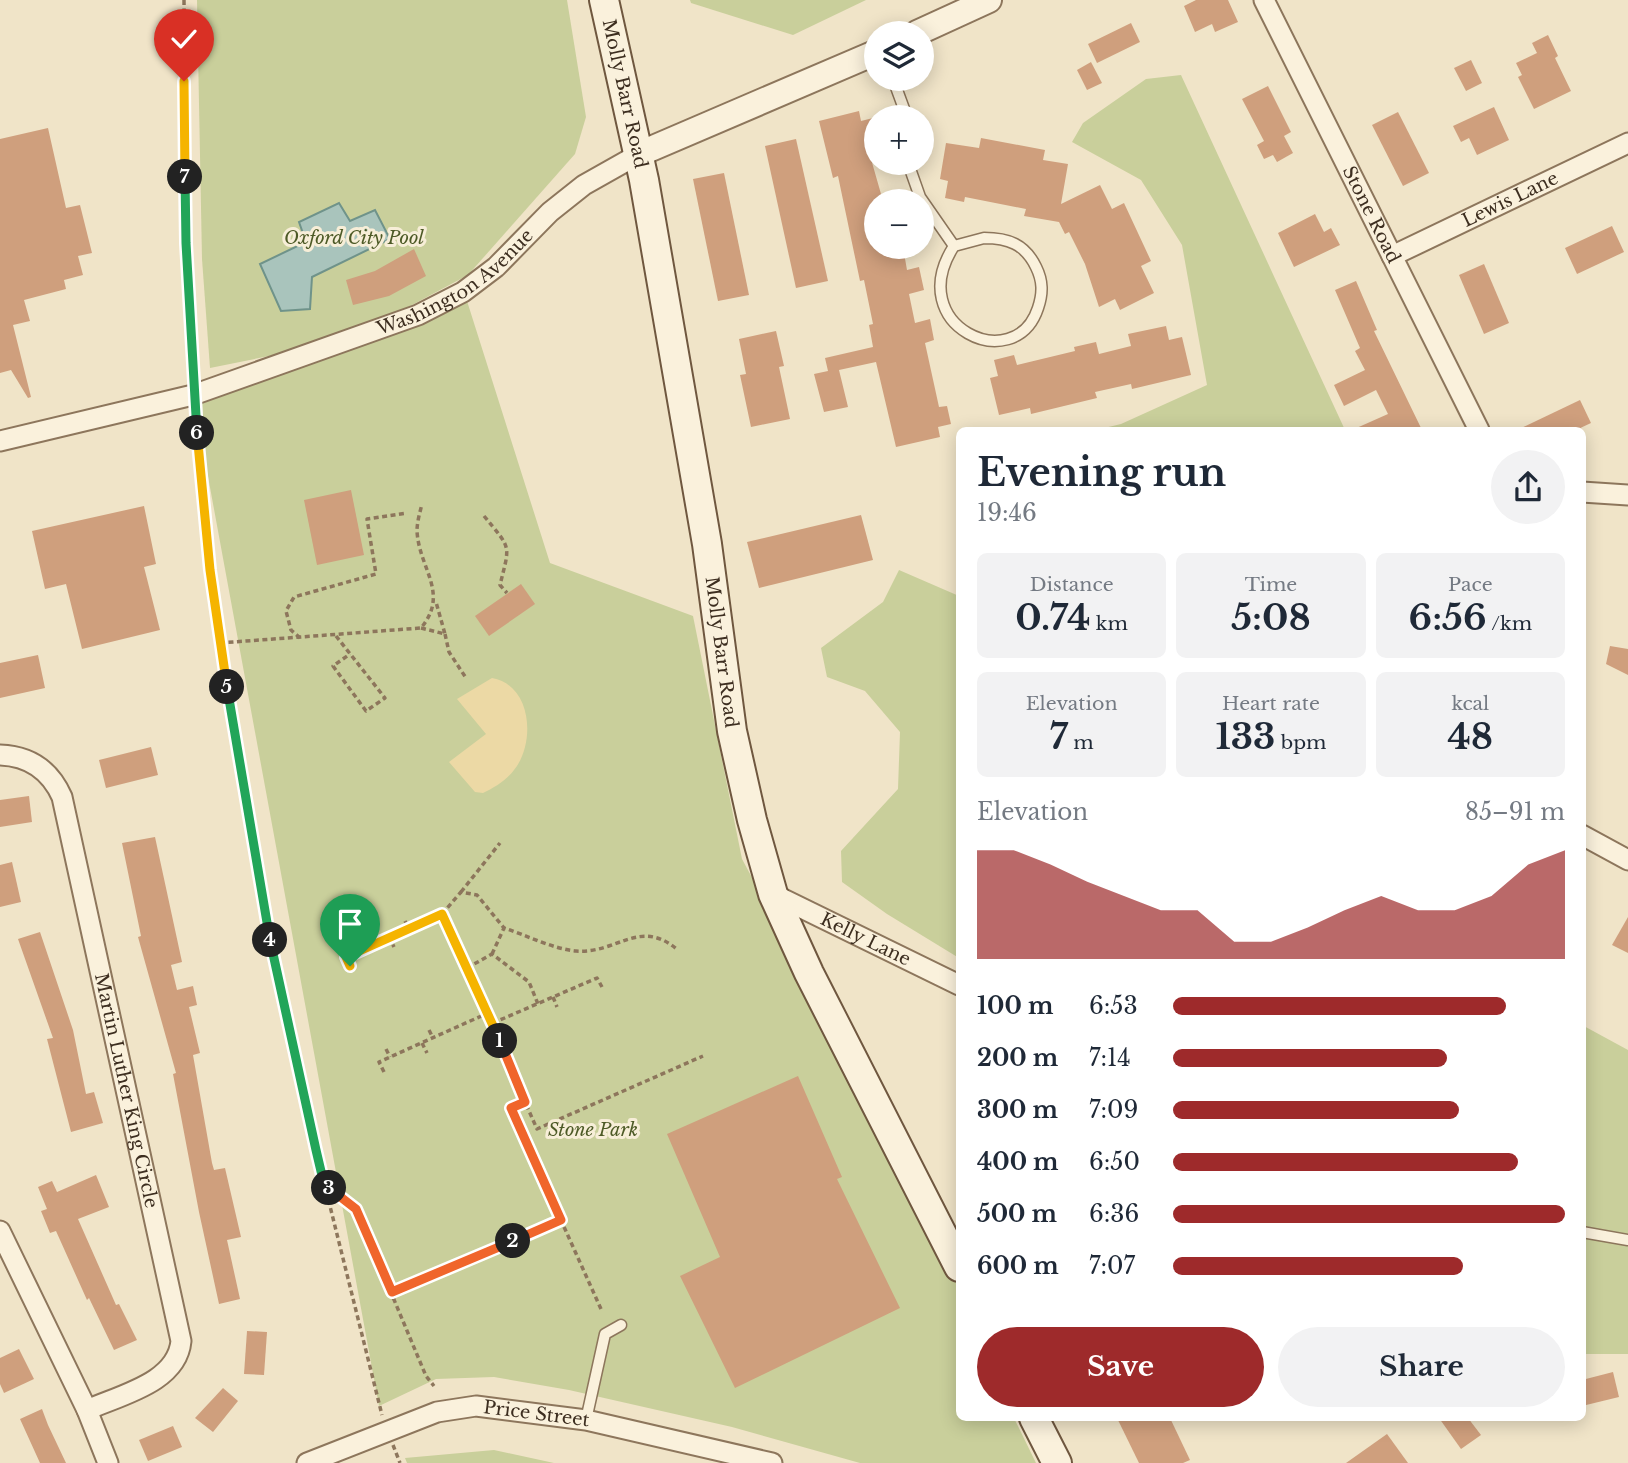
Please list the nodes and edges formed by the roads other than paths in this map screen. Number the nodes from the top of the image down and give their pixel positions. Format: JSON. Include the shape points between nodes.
{"nodes":[{"id":1,"x":604,"y":0,"type":"edge"},
{"id":2,"x":989,"y":0,"type":"edge"},
{"id":3,"x":1264,"y":0,"type":"edge"},
{"id":4,"x":934,"y":25,"type":"edge"},
{"id":5,"x":864,"y":58,"type":"edge"},
{"id":6,"x":1628,"y":143,"type":"edge"},
{"id":7,"x":639,"y":154,"type":"junction"},
{"id":8,"x":912,"y":175,"type":"edge"},
{"id":9,"x":954,"y":246,"type":"junction"},
{"id":10,"x":1392,"y":256,"type":"junction"},
{"id":11,"x":1478,"y":427,"type":"edge"},
{"id":12,"x":0,"y":441,"type":"edge"},
{"id":13,"x":1586,"y":492,"type":"edge"},
{"id":14,"x":1628,"y":495,"type":"edge"},
{"id":15,"x":0,"y":755,"type":"edge"},
{"id":16,"x":1586,"y":837,"type":"edge"},
{"id":17,"x":1628,"y":860,"type":"edge"},
{"id":18,"x":773,"y":894,"type":"junction"},
{"id":19,"x":956,"y":984,"type":"edge"},
{"id":20,"x":0,"y":1231,"type":"edge"},
{"id":21,"x":1586,"y":1234,"type":"edge"},
{"id":22,"x":1628,"y":1240,"type":"edge"},
{"id":23,"x":956,"y":1261,"type":"edge"},
{"id":24,"x":621,"y":1325,"type":"dead end"},
{"id":25,"x":87,"y":1410,"type":"junction"},
{"id":26,"x":586,"y":1420,"type":"junction"},
{"id":27,"x":1036,"y":1421,"type":"edge"},
{"id":28,"x":108,"y":1463,"type":"edge"},
{"id":29,"x":307,"y":1463,"type":"edge"},
{"id":30,"x":772,"y":1463,"type":"edge"},
{"id":31,"x":1057,"y":1463,"type":"edge"}],
"edges":[{"from":1,"to":7,"type":"main road","name":"Molly Barr Road"},
{"from":2,"to":4,"type":"street"},
{"from":3,"to":10,"type":"street","name":"Stone Road"},
{"from":5,"to":7,"type":"street","name":"Washington Avenue"},
{"from":6,"to":10,"type":"street","name":"Lewis Lane"},
{"from":7,"to":12,"type":"street","name":"Washington Avenue","via":[[584,185],[463,292],[418,315],[193,395]]},
{"from":7,"to":18,"type":"main road","name":"Molly Barr Road","via":[[707,544],[732,731]]},
{"from":8,"to":9,"type":"lane","via":[[920,197]]},
{"from":9,"to":9,"type":"lane","via":[[940,282],[941,303],[949,318],[962,332],[979,340],[996,340],[1024,330],[1037,313],[1043,294],[1033,260],[1004,238]]},
{"from":10,"to":11,"type":"street","name":"Stone Road"},
{"from":13,"to":14,"type":"street"},
{"from":15,"to":25,"type":"street","name":"Martin Luther King Circle","via":[[18,756],[43,769],[62,797],[181,1341],[172,1366],[158,1378]]},
{"from":16,"to":17,"type":"street"},
{"from":18,"to":19,"type":"street","name":"Kelly Lane"},
{"from":18,"to":23,"type":"main road","name":"Molly Barr Road"},
{"from":20,"to":25,"type":"street"},
{"from":21,"to":22,"type":"lane"},
{"from":24,"to":26,"type":"lane","via":[[605,1334]]},
{"from":25,"to":28,"type":"street"},
{"from":26,"to":29,"type":"street","name":"Price Street","via":[[476,1406],[437,1412]]},
{"from":26,"to":30,"type":"street","name":"Price Street"},
{"from":27,"to":31,"type":"main road"}]}
